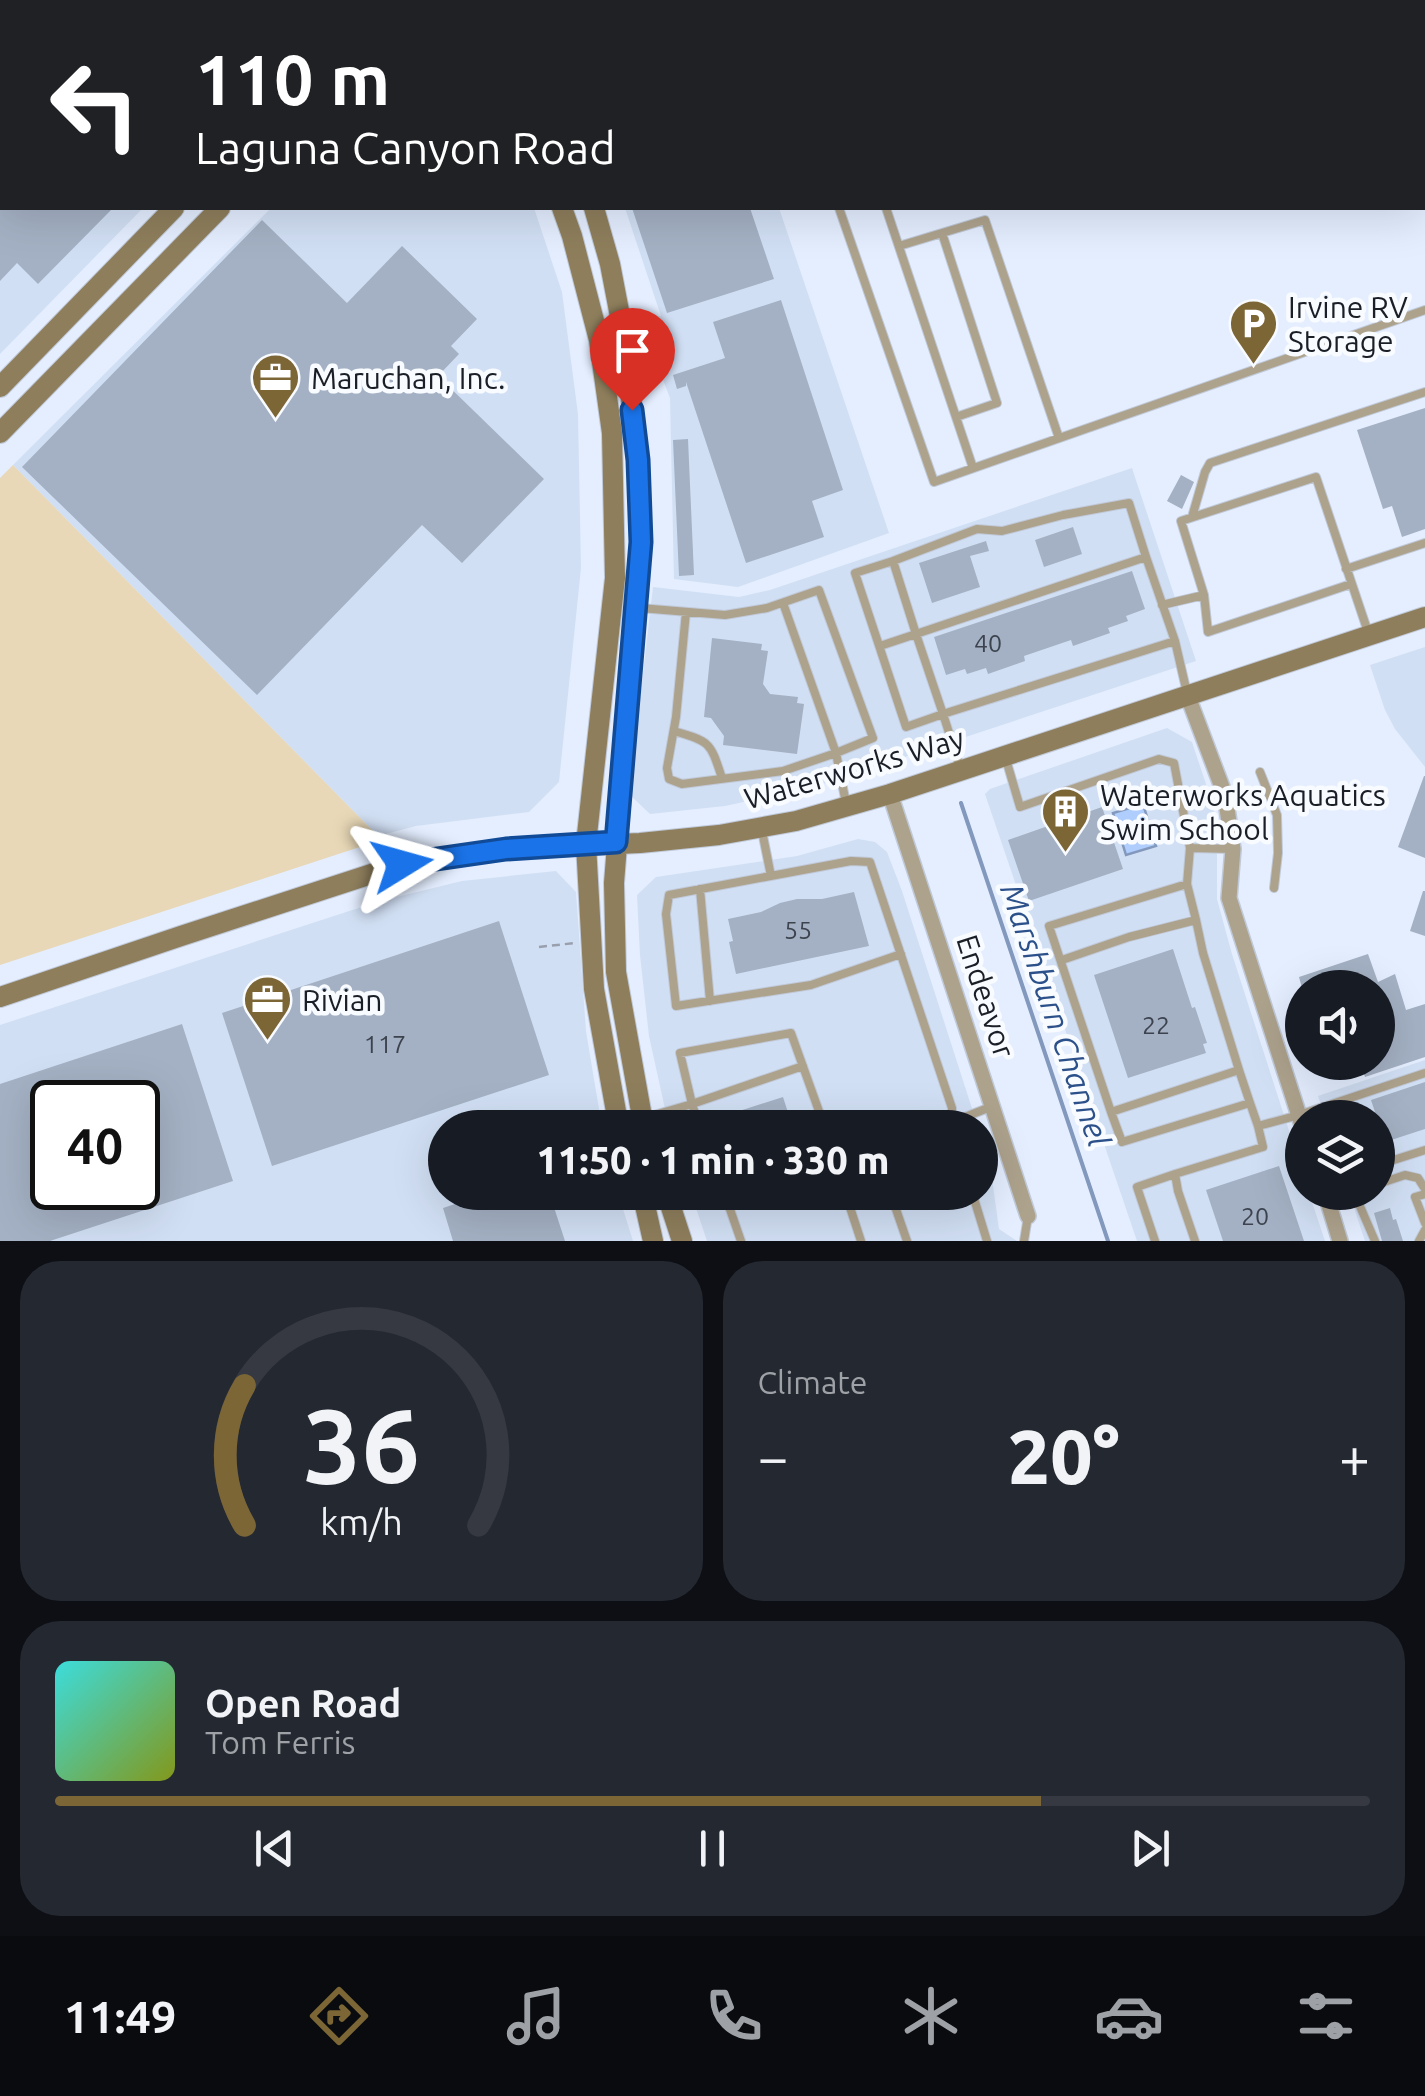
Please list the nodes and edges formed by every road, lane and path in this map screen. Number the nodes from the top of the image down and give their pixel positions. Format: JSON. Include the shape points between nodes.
{"nodes":[{"id":1,"x":172,"y":210,"type":"edge"},
{"id":2,"x":218,"y":210,"type":"edge"},
{"id":3,"x":563,"y":210,"type":"edge"},
{"id":4,"x":595,"y":210,"type":"edge"},
{"id":5,"x":840,"y":210,"type":"edge"},
{"id":6,"x":887,"y":210,"type":"edge"},
{"id":7,"x":942,"y":233,"type":"junction"},
{"id":8,"x":899,"y":246,"type":"junction"},
{"id":9,"x":1425,"y":310,"type":"edge"},
{"id":10,"x":0,"y":388,"type":"edge"},
{"id":11,"x":1425,"y":392,"type":"edge"},
{"id":12,"x":956,"y":417,"type":"junction"},
{"id":13,"x":0,"y":433,"type":"edge"},
{"id":14,"x":1059,"y":438,"type":"junction"},
{"id":15,"x":973,"y":468,"type":"junction"},
{"id":16,"x":1192,"y":517,"type":"junction"},
{"id":17,"x":1425,"y":543,"type":"edge"},
{"id":18,"x":1146,"y":557,"type":"junction"},
{"id":19,"x":893,"y":561,"type":"junction"},
{"id":20,"x":1346,"y":569,"type":"junction"},
{"id":21,"x":1351,"y":584,"type":"junction"},
{"id":22,"x":1204,"y":595,"type":"junction"},
{"id":23,"x":783,"y":603,"type":"junction"},
{"id":24,"x":1162,"y":605,"type":"junction"},
{"id":25,"x":636,"y":607,"type":"junction"},
{"id":26,"x":686,"y":612,"type":"junction"},
{"id":27,"x":1425,"y":617,"type":"edge"},
{"id":28,"x":916,"y":634,"type":"junction"},
{"id":29,"x":1369,"y":636,"type":"junction"},
{"id":30,"x":1175,"y":641,"type":"junction"},
{"id":31,"x":880,"y":646,"type":"junction"},
{"id":32,"x":1187,"y":694,"type":"junction"},
{"id":33,"x":943,"y":714,"type":"junction"},
{"id":34,"x":674,"y":731,"type":"junction"},
{"id":35,"x":836,"y":753,"type":"junction"},
{"id":36,"x":1005,"y":756,"type":"junction"},
{"id":37,"x":960,"y":770,"type":"junction"},
{"id":38,"x":1260,"y":772,"type":"dead end"},
{"id":39,"x":722,"y":778,"type":"junction"},
{"id":40,"x":890,"y":794,"type":"junction"},
{"id":41,"x":846,"y":808,"type":"junction"},
{"id":42,"x":762,"y":828,"type":"junction"},
{"id":43,"x":616,"y":842,"type":"junction"},
{"id":44,"x":586,"y":844,"type":"junction"},
{"id":45,"x":1190,"y":848,"type":"junction"},
{"id":46,"x":1232,"y":850,"type":"junction"},
{"id":47,"x":772,"y":876,"type":"junction"},
{"id":48,"x":1187,"y":884,"type":"junction"},
{"id":49,"x":1274,"y":888,"type":"dead end"},
{"id":50,"x":700,"y":889,"type":"junction"},
{"id":51,"x":1196,"y":920,"type":"junction"},
{"id":52,"x":592,"y":940,"type":"junction"},
{"id":53,"x":539,"y":947,"type":"dead end"},
{"id":54,"x":901,"y":954,"type":"junction"},
{"id":55,"x":1062,"y":960,"type":"junction"},
{"id":56,"x":0,"y":997,"type":"edge"},
{"id":57,"x":710,"y":1001,"type":"junction"},
{"id":58,"x":803,"y":1066,"type":"junction"},
{"id":59,"x":1239,"y":1070,"type":"junction"},
{"id":60,"x":1425,"y":1073,"type":"edge"},
{"id":61,"x":1295,"y":1100,"type":"edge"},
{"id":62,"x":1346,"y":1100,"type":"edge"},
{"id":63,"x":692,"y":1104,"type":"junction"},
{"id":64,"x":1250,"y":1104,"type":"junction"},
{"id":65,"x":993,"y":1106,"type":"junction"},
{"id":66,"x":616,"y":1110,"type":"edge"},
{"id":67,"x":641,"y":1110,"type":"edge"},
{"id":68,"x":677,"y":1110,"type":"edge"},
{"id":69,"x":694,"y":1110,"type":"edge"},
{"id":70,"x":819,"y":1110,"type":"edge"},
{"id":71,"x":952,"y":1110,"type":"edge"},
{"id":72,"x":984,"y":1110,"type":"edge"},
{"id":73,"x":1111,"y":1112,"type":"junction"},
{"id":74,"x":1285,"y":1122,"type":"edge"},
{"id":75,"x":1258,"y":1126,"type":"junction"},
{"id":76,"x":1425,"y":1150,"type":"edge"},
{"id":77,"x":1395,"y":1160,"type":"edge"},
{"id":78,"x":1175,"y":1174,"type":"junction"},
{"id":79,"x":1395,"y":1179,"type":"edge"},
{"id":80,"x":1425,"y":1192,"type":"edge"},
{"id":81,"x":646,"y":1210,"type":"edge"},
{"id":82,"x":672,"y":1210,"type":"edge"},
{"id":83,"x":730,"y":1210,"type":"edge"},
{"id":84,"x":851,"y":1210,"type":"edge"},
{"id":85,"x":896,"y":1210,"type":"edge"},
{"id":86,"x":978,"y":1210,"type":"edge"},
{"id":87,"x":1330,"y":1210,"type":"edge"},
{"id":88,"x":1362,"y":1210,"type":"edge"},
{"id":89,"x":1028,"y":1216,"type":"joint"},
{"id":90,"x":1425,"y":1226,"type":"edge"},
{"id":91,"x":653,"y":1241,"type":"edge"},
{"id":92,"x":682,"y":1241,"type":"edge"},
{"id":93,"x":741,"y":1241,"type":"edge"},
{"id":94,"x":861,"y":1241,"type":"edge"},
{"id":95,"x":907,"y":1241,"type":"edge"},
{"id":96,"x":987,"y":1241,"type":"edge"},
{"id":97,"x":1024,"y":1241,"type":"edge"},
{"id":98,"x":1155,"y":1241,"type":"edge"},
{"id":99,"x":1195,"y":1241,"type":"edge"},
{"id":100,"x":1340,"y":1241,"type":"edge"},
{"id":101,"x":1375,"y":1241,"type":"edge"},
{"id":102,"x":1419,"y":1241,"type":"edge"}],
"edges":[{"from":1,"to":10,"type":"main road"},
{"from":2,"to":13,"type":"main road"},
{"from":3,"to":44,"type":"main road","via":[[598,340],[612,433],[615,578]]},
{"from":4,"to":25,"type":"main road","via":[[624,337],[638,460]]},
{"from":5,"to":15,"type":"lane","via":[[934,482]]},
{"from":6,"to":8,"type":"lane"},
{"from":7,"to":8,"type":"lane"},
{"from":7,"to":12,"type":"lane","via":[[997,403]]},
{"from":7,"to":14,"type":"lane","via":[[985,220]]},
{"from":8,"to":12,"type":"lane"},
{"from":9,"to":14,"type":"lane"},
{"from":11,"to":16,"type":"lane","via":[[1210,463]]},
{"from":12,"to":15,"type":"lane"},
{"from":14,"to":15,"type":"lane"},
{"from":16,"to":20,"type":"lane","via":[[1316,477]]},
{"from":16,"to":22,"type":"lane","via":[[1181,521]]},
{"from":17,"to":20,"type":"lane"},
{"from":18,"to":19,"type":"lane","via":[[1129,503],[1002,531],[977,528]]},
{"from":18,"to":24,"type":"lane"},
{"from":18,"to":28,"type":"lane"},
{"from":19,"to":28,"type":"lane"},
{"from":19,"to":31,"type":"lane","via":[[855,573]]},
{"from":20,"to":21,"type":"lane"},
{"from":21,"to":22,"type":"lane","via":[[1208,632]]},
{"from":21,"to":29,"type":"lane"},
{"from":22,"to":24,"type":"lane"},
{"from":23,"to":26,"type":"lane","via":[[725,615]]},
{"from":23,"to":35,"type":"lane"},
{"from":23,"to":35,"type":"lane","via":[[820,590],[873,738]]},
{"from":24,"to":30,"type":"lane"},
{"from":25,"to":26,"type":"lane"},
{"from":25,"to":43,"type":"main road"},
{"from":26,"to":34,"type":"lane"},
{"from":27,"to":29,"type":"main road","name":"Waterworks Way"},
{"from":28,"to":31,"type":"lane"},
{"from":28,"to":33,"type":"lane"},
{"from":29,"to":32,"type":"main road","name":"Waterworks Way"},
{"from":30,"to":32,"type":"lane"},
{"from":30,"to":33,"type":"lane"},
{"from":31,"to":33,"type":"lane","via":[[906,727]]},
{"from":32,"to":36,"type":"main road","name":"Waterworks Way"},
{"from":32,"to":46,"type":"street","via":[[1225,795]]},
{"from":33,"to":37,"type":"lane"},
{"from":34,"to":39,"type":"lane","via":[[702,740]]},
{"from":34,"to":39,"type":"lane","via":[[667,768],[672,782]]},
{"from":35,"to":39,"type":"lane","via":[[784,771]]},
{"from":35,"to":41,"type":"lane"},
{"from":36,"to":37,"type":"main road","name":"Waterworks Way"},
{"from":36,"to":45,"type":"lane","via":[[1020,807],[1159,759],[1174,763]]},
{"from":37,"to":40,"type":"main road","name":"Waterworks Way"},
{"from":38,"to":49,"type":"lane","via":[[1277,816]]},
{"from":40,"to":41,"type":"main road","name":"Waterworks Way"},
{"from":40,"to":65,"type":"street","name":"Endeavor"},
{"from":41,"to":42,"type":"main road","name":"Waterworks Way"},
{"from":42,"to":43,"type":"main road","name":"Waterworks Way"},
{"from":42,"to":47,"type":"lane"},
{"from":43,"to":44,"type":"main road","name":"Waterworks Way"},
{"from":43,"to":67,"type":"main road","via":[[616,972]]},
{"from":44,"to":52,"type":"main road"},
{"from":44,"to":56,"type":"main road","name":"Waterworks Way","via":[[402,864]]},
{"from":45,"to":46,"type":"lane"},
{"from":45,"to":48,"type":"lane"},
{"from":46,"to":61,"type":"street","via":[[1229,898]]},
{"from":47,"to":50,"type":"lane"},
{"from":47,"to":54,"type":"lane","via":[[870,862]]},
{"from":48,"to":51,"type":"lane"},
{"from":48,"to":55,"type":"lane","via":[[1049,926]]},
{"from":50,"to":57,"type":"lane"},
{"from":50,"to":57,"type":"lane","via":[[670,894],[666,914],[676,1006]]},
{"from":51,"to":55,"type":"lane"},
{"from":51,"to":59,"type":"lane"},
{"from":52,"to":53,"type":"path"},
{"from":52,"to":66,"type":"main road","via":[[594,990]]},
{"from":54,"to":57,"type":"lane","via":[[812,985]]},
{"from":54,"to":71,"type":"lane"},
{"from":55,"to":73,"type":"lane"},
{"from":58,"to":63,"type":"lane"},
{"from":58,"to":63,"type":"lane","via":[[792,1033],[680,1054]]},
{"from":58,"to":70,"type":"lane"},
{"from":59,"to":64,"type":"lane"},
{"from":59,"to":73,"type":"lane"},
{"from":60,"to":62,"type":"lane"},
{"from":63,"to":68,"type":"lane"},
{"from":63,"to":69,"type":"lane"},
{"from":64,"to":73,"type":"lane","via":[[1122,1142]]},
{"from":64,"to":75,"type":"lane"},
{"from":65,"to":72,"type":"lane"},
{"from":65,"to":89,"type":"street","name":"Endeavor"},
{"from":74,"to":75,"type":"lane"},
{"from":75,"to":78,"type":"lane","via":[[1263,1147]]},
{"from":76,"to":77,"type":"lane"},
{"from":78,"to":98,"type":"lane","via":[[1137,1188]]},
{"from":78,"to":99,"type":"lane"},
{"from":79,"to":80,"type":"lane","via":[[1418,1178]]},
{"from":80,"to":90,"type":"lane","via":[[1416,1198]]},
{"from":81,"to":91,"type":"main road"},
{"from":82,"to":92,"type":"main road"},
{"from":83,"to":93,"type":"lane"},
{"from":84,"to":94,"type":"lane"},
{"from":85,"to":95,"type":"lane"},
{"from":86,"to":96,"type":"lane"},
{"from":87,"to":100,"type":"street"},
{"from":88,"to":101,"type":"lane"},
{"from":89,"to":97,"type":"lane"},
{"from":90,"to":102,"type":"lane"}]}
